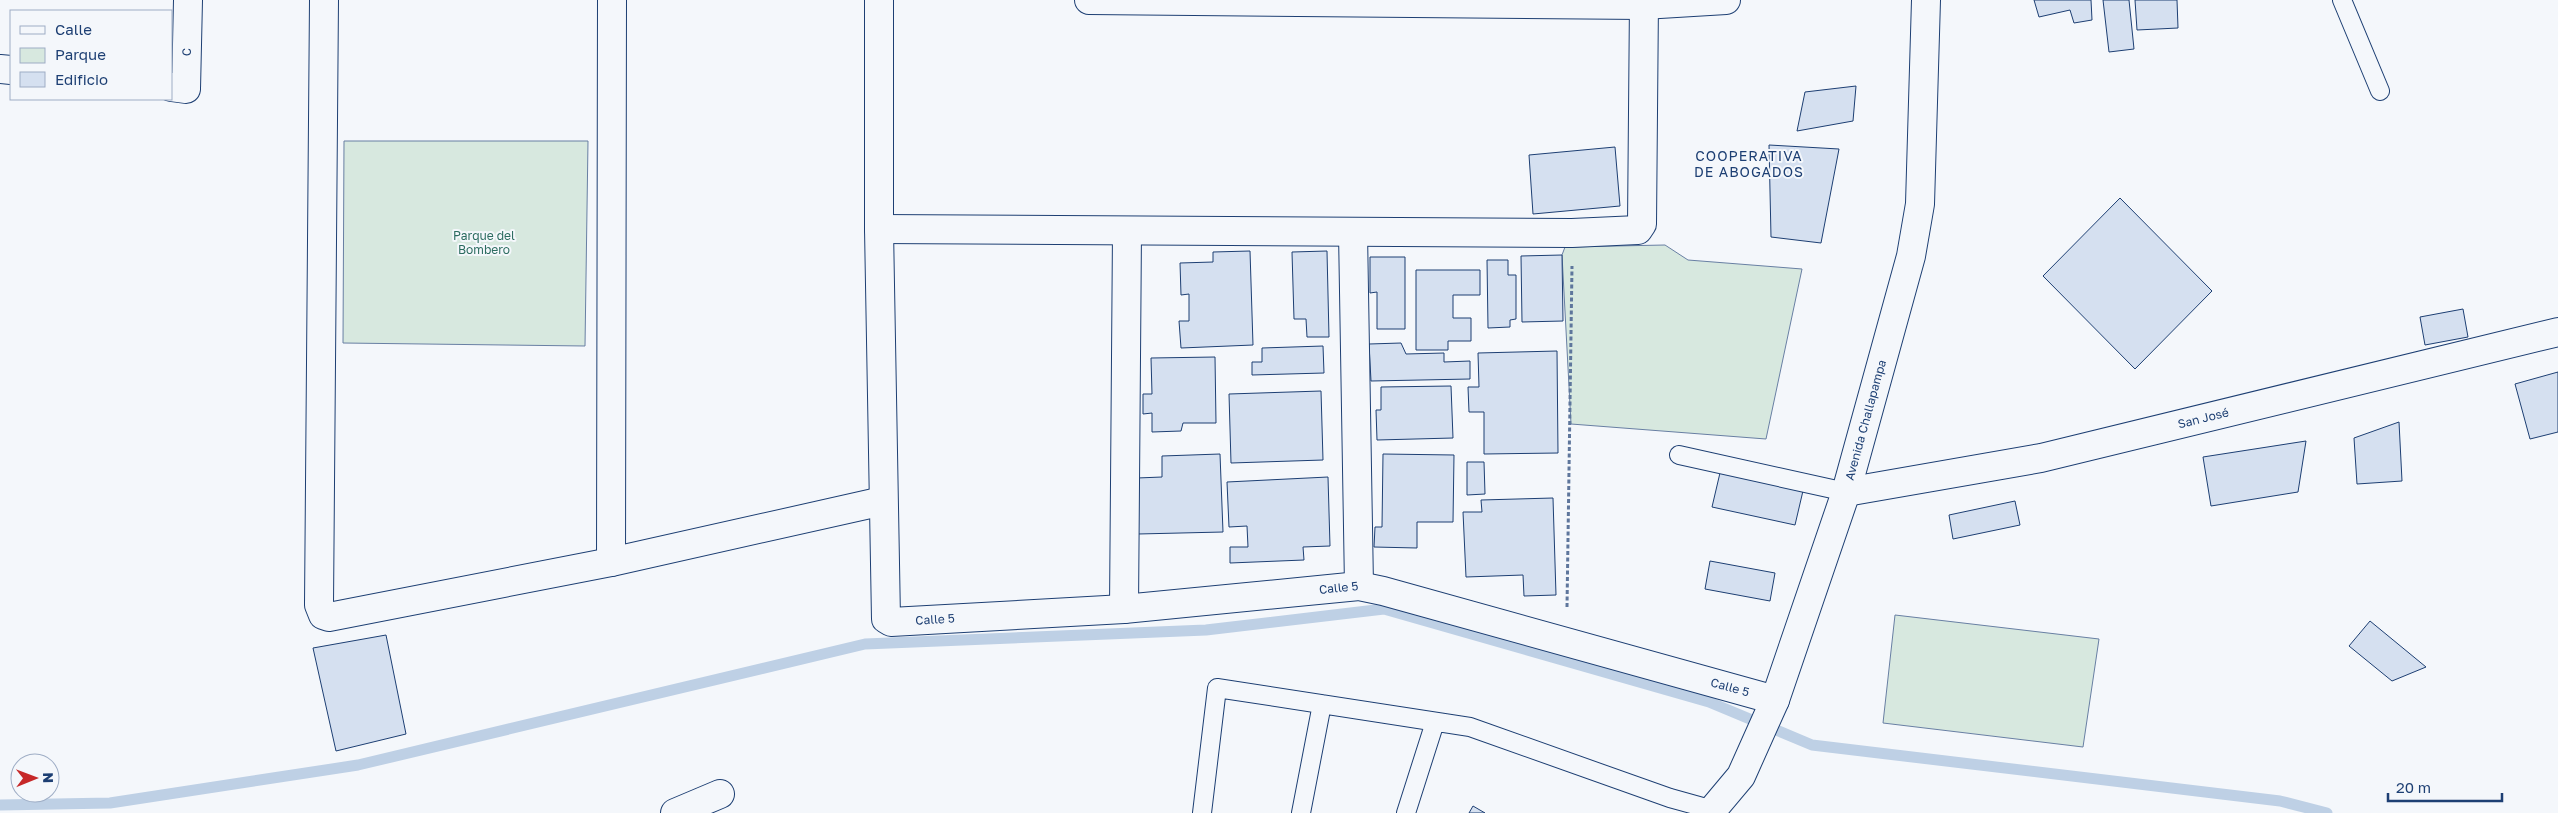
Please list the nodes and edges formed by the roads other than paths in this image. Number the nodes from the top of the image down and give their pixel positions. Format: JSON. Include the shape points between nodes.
{"nodes":[{"id":1,"x":188,"y":0,"type":"edge"},
{"id":2,"x":324,"y":0,"type":"edge"},
{"id":3,"x":612,"y":0,"type":"edge"},
{"id":4,"x":879,"y":0,"type":"edge"},
{"id":5,"x":1089,"y":0,"type":"edge"},
{"id":6,"x":1726,"y":0,"type":"edge"},
{"id":7,"x":1926,"y":0,"type":"edge"},
{"id":8,"x":2342,"y":0,"type":"edge"},
{"id":9,"x":1643,"y":3,"type":"edge"},
{"id":10,"x":172,"y":87,"type":"edge"},
{"id":11,"x":2380,"y":91,"type":"dead end"},
{"id":12,"x":879,"y":229,"type":"junction"},
{"id":13,"x":1127,"y":231,"type":"junction"},
{"id":14,"x":1353,"y":232,"type":"junction"},
{"id":15,"x":2558,"y":332,"type":"edge"},
{"id":16,"x":1679,"y":455,"type":"dead end"},
{"id":17,"x":1846,"y":492,"type":"junction"},
{"id":18,"x":882,"y":501,"type":"junction"},
{"id":19,"x":611,"y":562,"type":"junction"},
{"id":20,"x":1359,"y":586,"type":"junction"},
{"id":21,"x":1124,"y":609,"type":"junction"},
{"id":22,"x":1322,"y":704,"type":"junction"},
{"id":23,"x":1772,"y":707,"type":"junction"},
{"id":24,"x":1435,"y":722,"type":"junction"},
{"id":25,"x":720,"y":794,"type":"dead end"},
{"id":26,"x":1712,"y":811,"type":"edge"},
{"id":27,"x":675,"y":813,"type":"edge"},
{"id":28,"x":1202,"y":813,"type":"edge"},
{"id":29,"x":1301,"y":813,"type":"edge"},
{"id":30,"x":1406,"y":813,"type":"edge"}],
"edges":[{"from":1,"to":10,"type":"street","name":"C","via":[[186,89]]},
{"from":2,"to":19,"type":"street","via":[[321,613],[328,617]]},
{"from":3,"to":19,"type":"street"},
{"from":4,"to":12,"type":"street"},
{"from":5,"to":9,"type":"street"},
{"from":6,"to":9,"type":"street"},
{"from":7,"to":17,"type":"street","name":"Avenida Challapampa","via":[[1920,204],[1911,256]]},
{"from":8,"to":11,"type":"lane"},
{"from":9,"to":14,"type":"street","via":[[1642,227],[1638,230],[1572,233]]},
{"from":12,"to":13,"type":"street"},
{"from":12,"to":18,"type":"street"},
{"from":13,"to":14,"type":"street"},
{"from":13,"to":21,"type":"street"},
{"from":14,"to":20,"type":"street"},
{"from":15,"to":17,"type":"street","name":"San José","via":[[2041,458]]},
{"from":16,"to":17,"type":"lane"},
{"from":17,"to":23,"type":"street","name":"Avenida Challapampa"},
{"from":18,"to":19,"type":"street"},
{"from":18,"to":21,"type":"street","name":"Calle 5","via":[[885,615],[888,620]]},
{"from":20,"to":21,"type":"street","name":"Calle 5"},
{"from":20,"to":23,"type":"street","name":"Calle 5","via":[[1567,642]]},
{"from":22,"to":24,"type":"lane"},
{"from":22,"to":28,"type":"lane","via":[[1218,688]]},
{"from":22,"to":29,"type":"lane"},
{"from":23,"to":26,"type":"street","name":"Avenida Challapampa","via":[[1741,776]]},
{"from":24,"to":26,"type":"lane","via":[[1470,728]]},
{"from":24,"to":30,"type":"lane"},
{"from":25,"to":27,"type":"street"}]}
